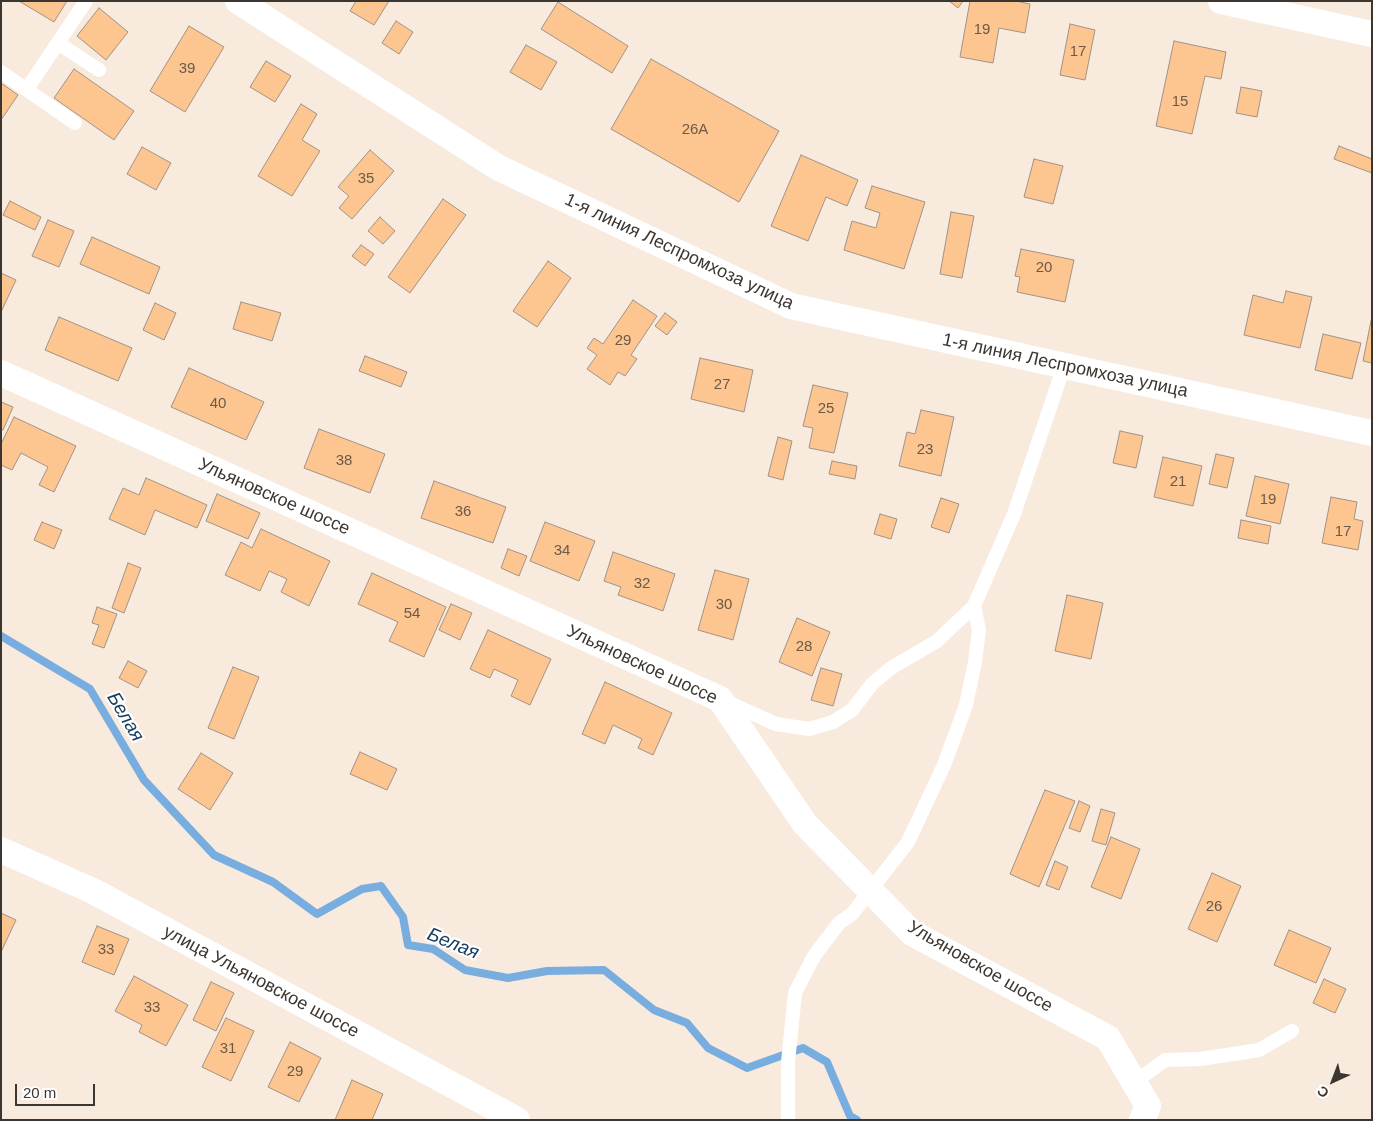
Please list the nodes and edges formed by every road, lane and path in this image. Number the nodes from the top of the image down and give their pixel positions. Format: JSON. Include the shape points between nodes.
{"nodes":[{"id":1,"x":86,"y":1,"type":"edge"},
{"id":2,"x":238,"y":1,"type":"edge"},
{"id":3,"x":1221,"y":1,"type":"edge"},
{"id":4,"x":1372,"y":34,"type":"edge"},
{"id":5,"x":58,"y":43,"type":"junction"},
{"id":6,"x":99,"y":70,"type":"dead end"},
{"id":7,"x":1,"y":72,"type":"edge"},
{"id":8,"x":27,"y":89,"type":"junction"},
{"id":9,"x":76,"y":123,"type":"dead end"},
{"id":10,"x":1064,"y":366,"type":"junction"},
{"id":11,"x":1,"y":373,"type":"edge"},
{"id":12,"x":1372,"y":433,"type":"edge"},
{"id":13,"x":974,"y":606,"type":"junction"},
{"id":14,"x":720,"y":699,"type":"junction"},
{"id":15,"x":1,"y":850,"type":"edge"},
{"id":16,"x":870,"y":890,"type":"junction"},
{"id":17,"x":1292,"y":1031,"type":"dead end"},
{"id":18,"x":1134,"y":1083,"type":"junction"},
{"id":19,"x":517,"y":1120,"type":"edge"},
{"id":20,"x":788,"y":1120,"type":"edge"},
{"id":21,"x":1142,"y":1120,"type":"edge"}],
"edges":[{"from":1,"to":5,"type":"lane"},
{"from":2,"to":10,"type":"street","name":"1-я линия Леспромхоза улица","via":[[499,168],[791,306]]},
{"from":3,"to":4,"type":"street"},
{"from":5,"to":6,"type":"lane"},
{"from":5,"to":8,"type":"lane"},
{"from":7,"to":8,"type":"lane"},
{"from":8,"to":9,"type":"lane"},
{"from":10,"to":12,"type":"street","name":"1-я линия Леспромхоза улица"},
{"from":10,"to":13,"type":"lane","via":[[1014,514]]},
{"from":11,"to":14,"type":"street","name":"Ульяновское шоссе"},
{"from":13,"to":14,"type":"lane","via":[[936,641],[891,668],[872,684],[852,710],[833,722],[809,729],[776,724]]},
{"from":13,"to":16,"type":"lane","via":[[979,630],[966,705],[944,765],[908,842]]},
{"from":14,"to":16,"type":"street","name":"Ульяновское шоссе","via":[[805,824]]},
{"from":15,"to":19,"type":"street","name":"улица Ульяновское шоссе","via":[[93,891]]},
{"from":16,"to":18,"type":"street","name":"Ульяновское шоссе","via":[[912,932],[1108,1038]]},
{"from":16,"to":20,"type":"lane","via":[[814,956],[795,993],[788,1062]]},
{"from":17,"to":18,"type":"lane","via":[[1259,1050],[1200,1059],[1165,1060]]},
{"from":18,"to":21,"type":"street","name":"Ульяновское шоссе","via":[[1148,1106]]}]}
